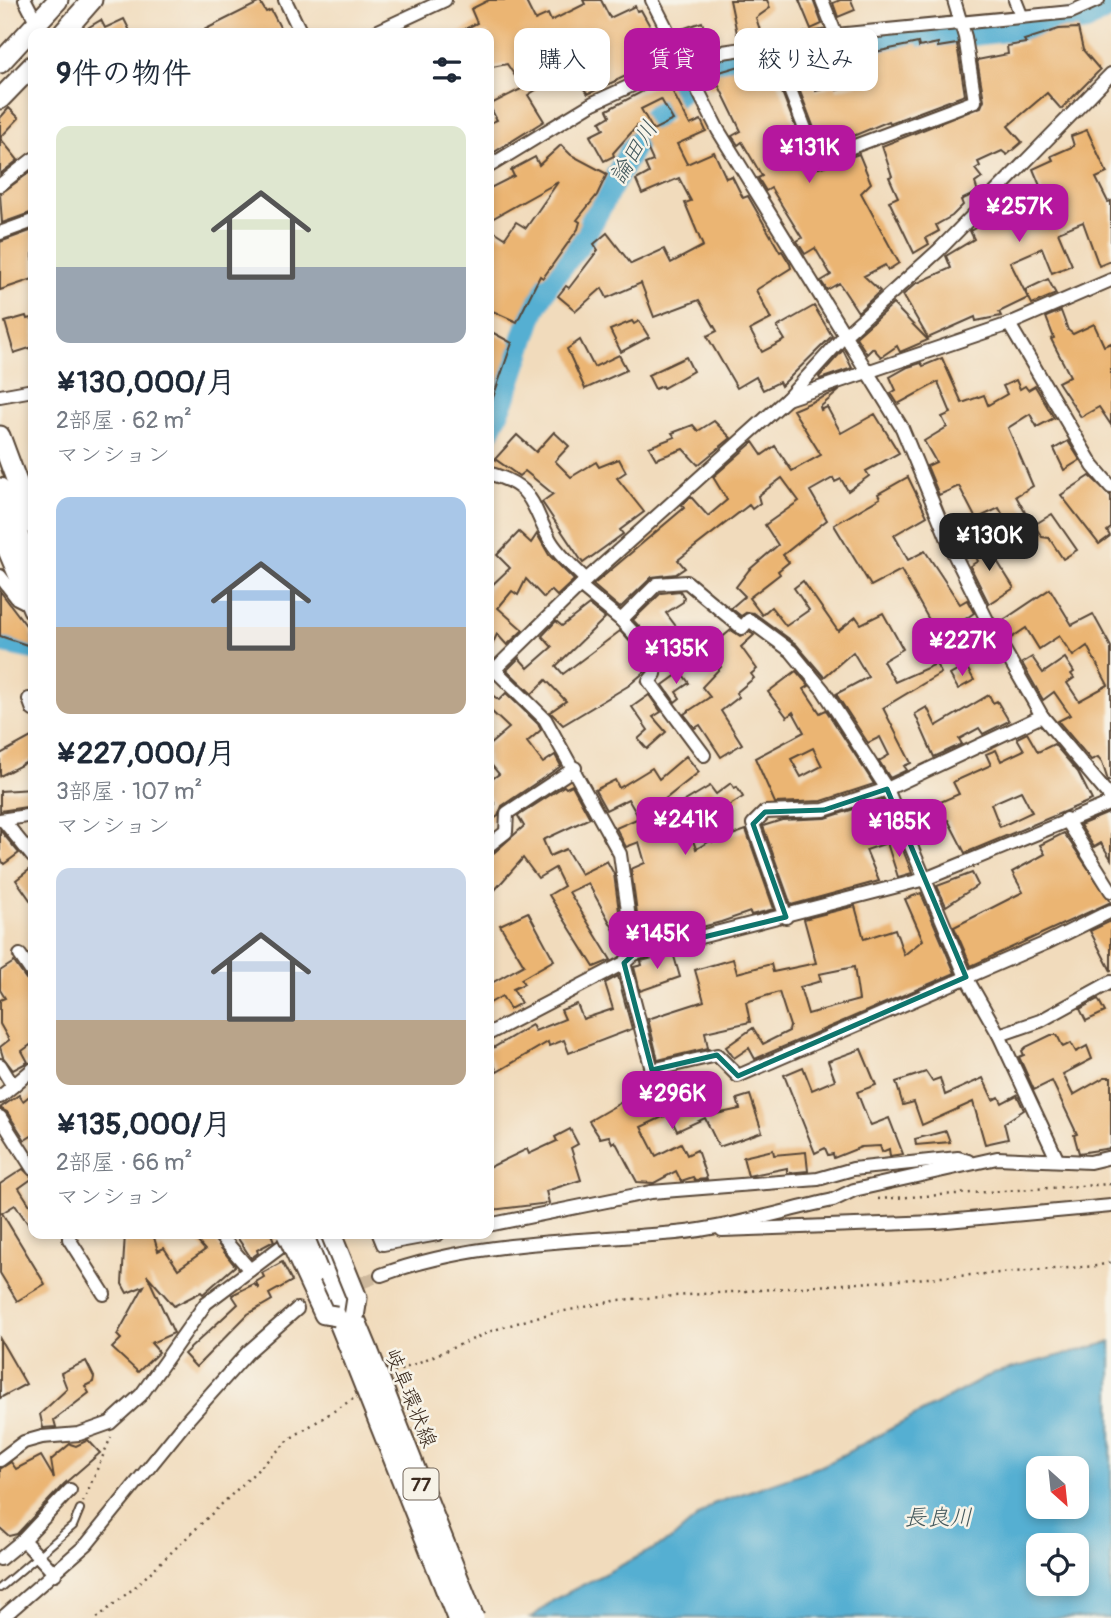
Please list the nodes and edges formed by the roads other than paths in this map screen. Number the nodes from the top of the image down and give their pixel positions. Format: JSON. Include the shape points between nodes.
{"nodes":[{"id":1,"x":25,"y":0,"type":"edge"},
{"id":2,"x":58,"y":0,"type":"edge"},
{"id":3,"x":92,"y":0,"type":"edge"},
{"id":4,"x":285,"y":0,"type":"edge"},
{"id":5,"x":445,"y":0,"type":"edge"},
{"id":6,"x":652,"y":0,"type":"edge"},
{"id":7,"x":822,"y":0,"type":"edge"},
{"id":8,"x":954,"y":0,"type":"edge"},
{"id":9,"x":1015,"y":0,"type":"edge"},
{"id":10,"x":1098,"y":0,"type":"edge"},
{"id":11,"x":1021,"y":15,"type":"junction"},
{"id":12,"x":39,"y":28,"type":"edge"},
{"id":13,"x":67,"y":28,"type":"edge"},
{"id":14,"x":299,"y":28,"type":"edge"},
{"id":15,"x":385,"y":28,"type":"edge"},
{"id":16,"x":665,"y":28,"type":"edge"},
{"id":17,"x":832,"y":28,"type":"edge"},
{"id":18,"x":963,"y":29,"type":"junction"},
{"id":19,"x":878,"y":33,"type":"edge"},
{"id":20,"x":28,"y":38,"type":"edge"},
{"id":21,"x":0,"y":63,"type":"edge"},
{"id":22,"x":28,"y":70,"type":"edge"},
{"id":23,"x":1111,"y":74,"type":"edge"},
{"id":24,"x":624,"y":88,"type":"edge"},
{"id":25,"x":697,"y":91,"type":"edge"},
{"id":26,"x":791,"y":91,"type":"edge"},
{"id":27,"x":0,"y":99,"type":"edge"},
{"id":28,"x":28,"y":163,"type":"edge"},
{"id":29,"x":494,"y":163,"type":"edge"},
{"id":30,"x":0,"y":185,"type":"edge"},
{"id":31,"x":28,"y":223,"type":"edge"},
{"id":32,"x":0,"y":233,"type":"edge"},
{"id":33,"x":1111,"y":280,"type":"edge"},
{"id":34,"x":1009,"y":324,"type":"junction"},
{"id":35,"x":845,"y":335,"type":"junction"},
{"id":36,"x":867,"y":370,"type":"junction"},
{"id":37,"x":28,"y":391,"type":"edge"},
{"id":38,"x":0,"y":396,"type":"edge"},
{"id":39,"x":787,"y":399,"type":"junction"},
{"id":40,"x":0,"y":436,"type":"edge"},
{"id":41,"x":494,"y":475,"type":"edge"},
{"id":42,"x":1111,"y":487,"type":"edge"},
{"id":43,"x":0,"y":488,"type":"edge"},
{"id":44,"x":28,"y":496,"type":"edge"},
{"id":45,"x":9,"y":509,"type":"junction"},
{"id":46,"x":28,"y":560,"type":"edge"},
{"id":47,"x":0,"y":576,"type":"edge"},
{"id":48,"x":583,"y":583,"type":"junction"},
{"id":49,"x":28,"y":598,"type":"edge"},
{"id":50,"x":28,"y":605,"type":"edge"},
{"id":51,"x":621,"y":620,"type":"junction"},
{"id":52,"x":494,"y":670,"type":"edge"},
{"id":53,"x":494,"y":676,"type":"edge"},
{"id":54,"x":1042,"y":716,"type":"junction"},
{"id":55,"x":704,"y":755,"type":"dead end"},
{"id":56,"x":575,"y":768,"type":"junction"},
{"id":57,"x":887,"y":789,"type":"junction"},
{"id":58,"x":1111,"y":800,"type":"edge"},
{"id":59,"x":28,"y":816,"type":"edge"},
{"id":60,"x":1,"y":820,"type":"edge"},
{"id":61,"x":1066,"y":820,"type":"junction"},
{"id":62,"x":494,"y":841,"type":"edge"},
{"id":63,"x":28,"y":851,"type":"edge"},
{"id":64,"x":925,"y":879,"type":"junction"},
{"id":65,"x":1111,"y":891,"type":"edge"},
{"id":66,"x":1111,"y":911,"type":"edge"},
{"id":67,"x":786,"y":917,"type":"junction"},
{"id":68,"x":20,"y":955,"type":"dead end"},
{"id":69,"x":629,"y":959,"type":"junction"},
{"id":70,"x":28,"y":967,"type":"edge"},
{"id":71,"x":965,"y":976,"type":"junction"},
{"id":72,"x":1111,"y":982,"type":"edge"},
{"id":73,"x":494,"y":1031,"type":"edge"},
{"id":74,"x":999,"y":1035,"type":"junction"},
{"id":75,"x":0,"y":1065,"type":"edge"},
{"id":76,"x":28,"y":1073,"type":"edge"},
{"id":77,"x":13,"y":1086,"type":"junction"},
{"id":78,"x":0,"y":1097,"type":"edge"},
{"id":79,"x":0,"y":1117,"type":"edge"},
{"id":80,"x":1111,"y":1157,"type":"edge"},
{"id":81,"x":1057,"y":1159,"type":"junction"},
{"id":82,"x":28,"y":1161,"type":"edge"},
{"id":83,"x":977,"y":1163,"type":"junction"},
{"id":84,"x":1111,"y":1206,"type":"edge"},
{"id":85,"x":494,"y":1223,"type":"edge"},
{"id":86,"x":690,"y":1231,"type":"junction"},
{"id":87,"x":69,"y":1239,"type":"edge"},
{"id":88,"x":223,"y":1239,"type":"edge"},
{"id":89,"x":281,"y":1239,"type":"edge"},
{"id":90,"x":283,"y":1239,"type":"edge"},
{"id":91,"x":306,"y":1239,"type":"edge"},
{"id":92,"x":321,"y":1239,"type":"edge"},
{"id":93,"x":333,"y":1239,"type":"edge"},
{"id":94,"x":381,"y":1239,"type":"edge"},
{"id":95,"x":410,"y":1239,"type":"edge"},
{"id":96,"x":325,"y":1268,"type":"junction"},
{"id":97,"x":250,"y":1270,"type":"junction"},
{"id":98,"x":381,"y":1275,"type":"tunnel mouth"},
{"id":99,"x":104,"y":1294,"type":"dead end"},
{"id":100,"x":297,"y":1309,"type":"dead end"},
{"id":101,"x":345,"y":1316,"type":"junction"},
{"id":102,"x":360,"y":1353,"type":"junction"},
{"id":103,"x":0,"y":1460,"type":"edge"},
{"id":104,"x":70,"y":1490,"type":"dead end"},
{"id":105,"x":80,"y":1509,"type":"road end"},
{"id":106,"x":23,"y":1540,"type":"junction"},
{"id":107,"x":39,"y":1555,"type":"junction"},
{"id":108,"x":0,"y":1559,"type":"edge"},
{"id":109,"x":55,"y":1574,"type":"junction"},
{"id":110,"x":0,"y":1588,"type":"edge"},
{"id":111,"x":2,"y":1618,"type":"edge"},
{"id":112,"x":457,"y":1618,"type":"edge"},
{"id":113,"x":474,"y":1618,"type":"edge"}],
"edges":[{"from":1,"to":12,"type":"street"},
{"from":2,"to":12,"type":"main road"},
{"from":3,"to":13,"type":"main road"},
{"from":4,"to":14,"type":"street"},
{"from":5,"to":15,"type":"street"},
{"from":6,"to":16,"type":"street"},
{"from":7,"to":17,"type":"street"},
{"from":8,"to":18,"type":"street"},
{"from":9,"to":11,"type":"street"},
{"from":10,"to":11,"type":"street","via":[[1071,12]]},
{"from":11,"to":18,"type":"street"},
{"from":18,"to":19,"type":"street"},
{"from":18,"to":26,"type":"street","via":[[975,100],[817,160]]},
{"from":20,"to":21,"type":"main road"},
{"from":22,"to":27,"type":"main road"},
{"from":23,"to":35,"type":"street","via":[[939,250]]},
{"from":24,"to":29,"type":"street"},
{"from":25,"to":35,"type":"street"},
{"from":28,"to":30,"type":"street"},
{"from":31,"to":32,"type":"street"},
{"from":33,"to":34,"type":"street"},
{"from":34,"to":36,"type":"street"},
{"from":34,"to":42,"type":"street","via":[[1093,466]]},
{"from":35,"to":36,"type":"street"},
{"from":35,"to":39,"type":"street"},
{"from":36,"to":39,"type":"street"},
{"from":36,"to":54,"type":"street","via":[[902,428],[953,552],[988,622]]},
{"from":37,"to":38,"type":"street"},
{"from":39,"to":48,"type":"street"},
{"from":40,"to":44,"type":"main road"},
{"from":41,"to":48,"type":"street","via":[[506,478],[536,503],[549,538]]},
{"from":43,"to":45,"type":"main road"},
{"from":45,"to":46,"type":"main road"},
{"from":45,"to":49,"type":"main road","via":[[6,548]]},
{"from":47,"to":50,"type":"street"},
{"from":48,"to":51,"type":"street"},
{"from":48,"to":52,"type":"street"},
{"from":51,"to":55,"type":"street","via":[[657,658],[649,681]]},
{"from":51,"to":57,"type":"street","via":[[654,586],[673,582],[687,582],[742,628],[749,620],[790,651],[823,690]]},
{"from":53,"to":56,"type":"street","via":[[545,719]]},
{"from":54,"to":57,"type":"street"},
{"from":54,"to":58,"type":"street"},
{"from":56,"to":62,"type":"street","via":[[506,813],[506,832]]},
{"from":56,"to":69,"type":"street","via":[[620,854]]},
{"from":57,"to":64,"type":"street"},
{"from":57,"to":67,"type":"street","via":[[824,810],[765,812],[753,824]]},
{"from":58,"to":61,"type":"street"},
{"from":59,"to":60,"type":"street"},
{"from":60,"to":63,"type":"street"},
{"from":61,"to":64,"type":"street"},
{"from":61,"to":65,"type":"street"},
{"from":64,"to":67,"type":"street"},
{"from":64,"to":71,"type":"street"},
{"from":66,"to":71,"type":"street"},
{"from":67,"to":69,"type":"street"},
{"from":68,"to":70,"type":"street"},
{"from":69,"to":71,"type":"street","via":[[652,1070],[717,1055],[738,1076]]},
{"from":69,"to":73,"type":"street"},
{"from":71,"to":74,"type":"street"},
{"from":72,"to":74,"type":"street","via":[[1040,1021]]},
{"from":74,"to":81,"type":"street"},
{"from":75,"to":77,"type":"street"},
{"from":76,"to":77,"type":"street"},
{"from":77,"to":78,"type":"street"},
{"from":79,"to":82,"type":"street"},
{"from":80,"to":81,"type":"street","via":[[1090,1162]]},
{"from":81,"to":83,"type":"street","via":[[997,1158]]},
{"from":83,"to":85,"type":"street","via":[[958,1158],[853,1169],[818,1179],[650,1192]]},
{"from":83,"to":86,"type":"street"},
{"from":84,"to":86,"type":"street","via":[[948,1221]]},
{"from":86,"to":98,"type":"street","via":[[495,1247],[437,1256]]},
{"from":87,"to":99,"type":"street"},
{"from":88,"to":97,"type":"street"},
{"from":89,"to":97,"type":"street"},
{"from":90,"to":101,"type":"main road","number":"77","bridge":true,"via":[[324,1314]]},
{"from":91,"to":96,"type":"main road","name":"岐阜環状線","number":"77","bridge":true},
{"from":92,"to":96,"type":"main road","name":"岐阜環状線","number":"77"},
{"from":93,"to":101,"type":"main road","number":"77","bridge":true,"via":[[357,1298]]},
{"from":94,"to":95,"type":"street","via":[[383,1244]]},
{"from":96,"to":101,"type":"main road","name":"岐阜環状線","number":"77"},
{"from":97,"to":103,"type":"street","via":[[206,1303],[141,1395],[110,1423],[79,1434],[24,1442]]},
{"from":100,"to":109,"type":"street","via":[[247,1352],[87,1545]]},
{"from":101,"to":102,"type":"main road","name":"岐阜環状線","number":"77"},
{"from":102,"to":112,"type":"main road","name":"岐阜環状線","number":"77","bridge":true},
{"from":102,"to":113,"type":"main road","name":"岐阜環状線","number":"77","bridge":true},
{"from":104,"to":106,"type":"street"},
{"from":105,"to":107,"type":"lane","via":[[73,1526]]},
{"from":106,"to":107,"type":"street"},
{"from":106,"to":108,"type":"street"},
{"from":107,"to":109,"type":"street"},
{"from":107,"to":110,"type":"lane"},
{"from":109,"to":111,"type":"street"}]}
